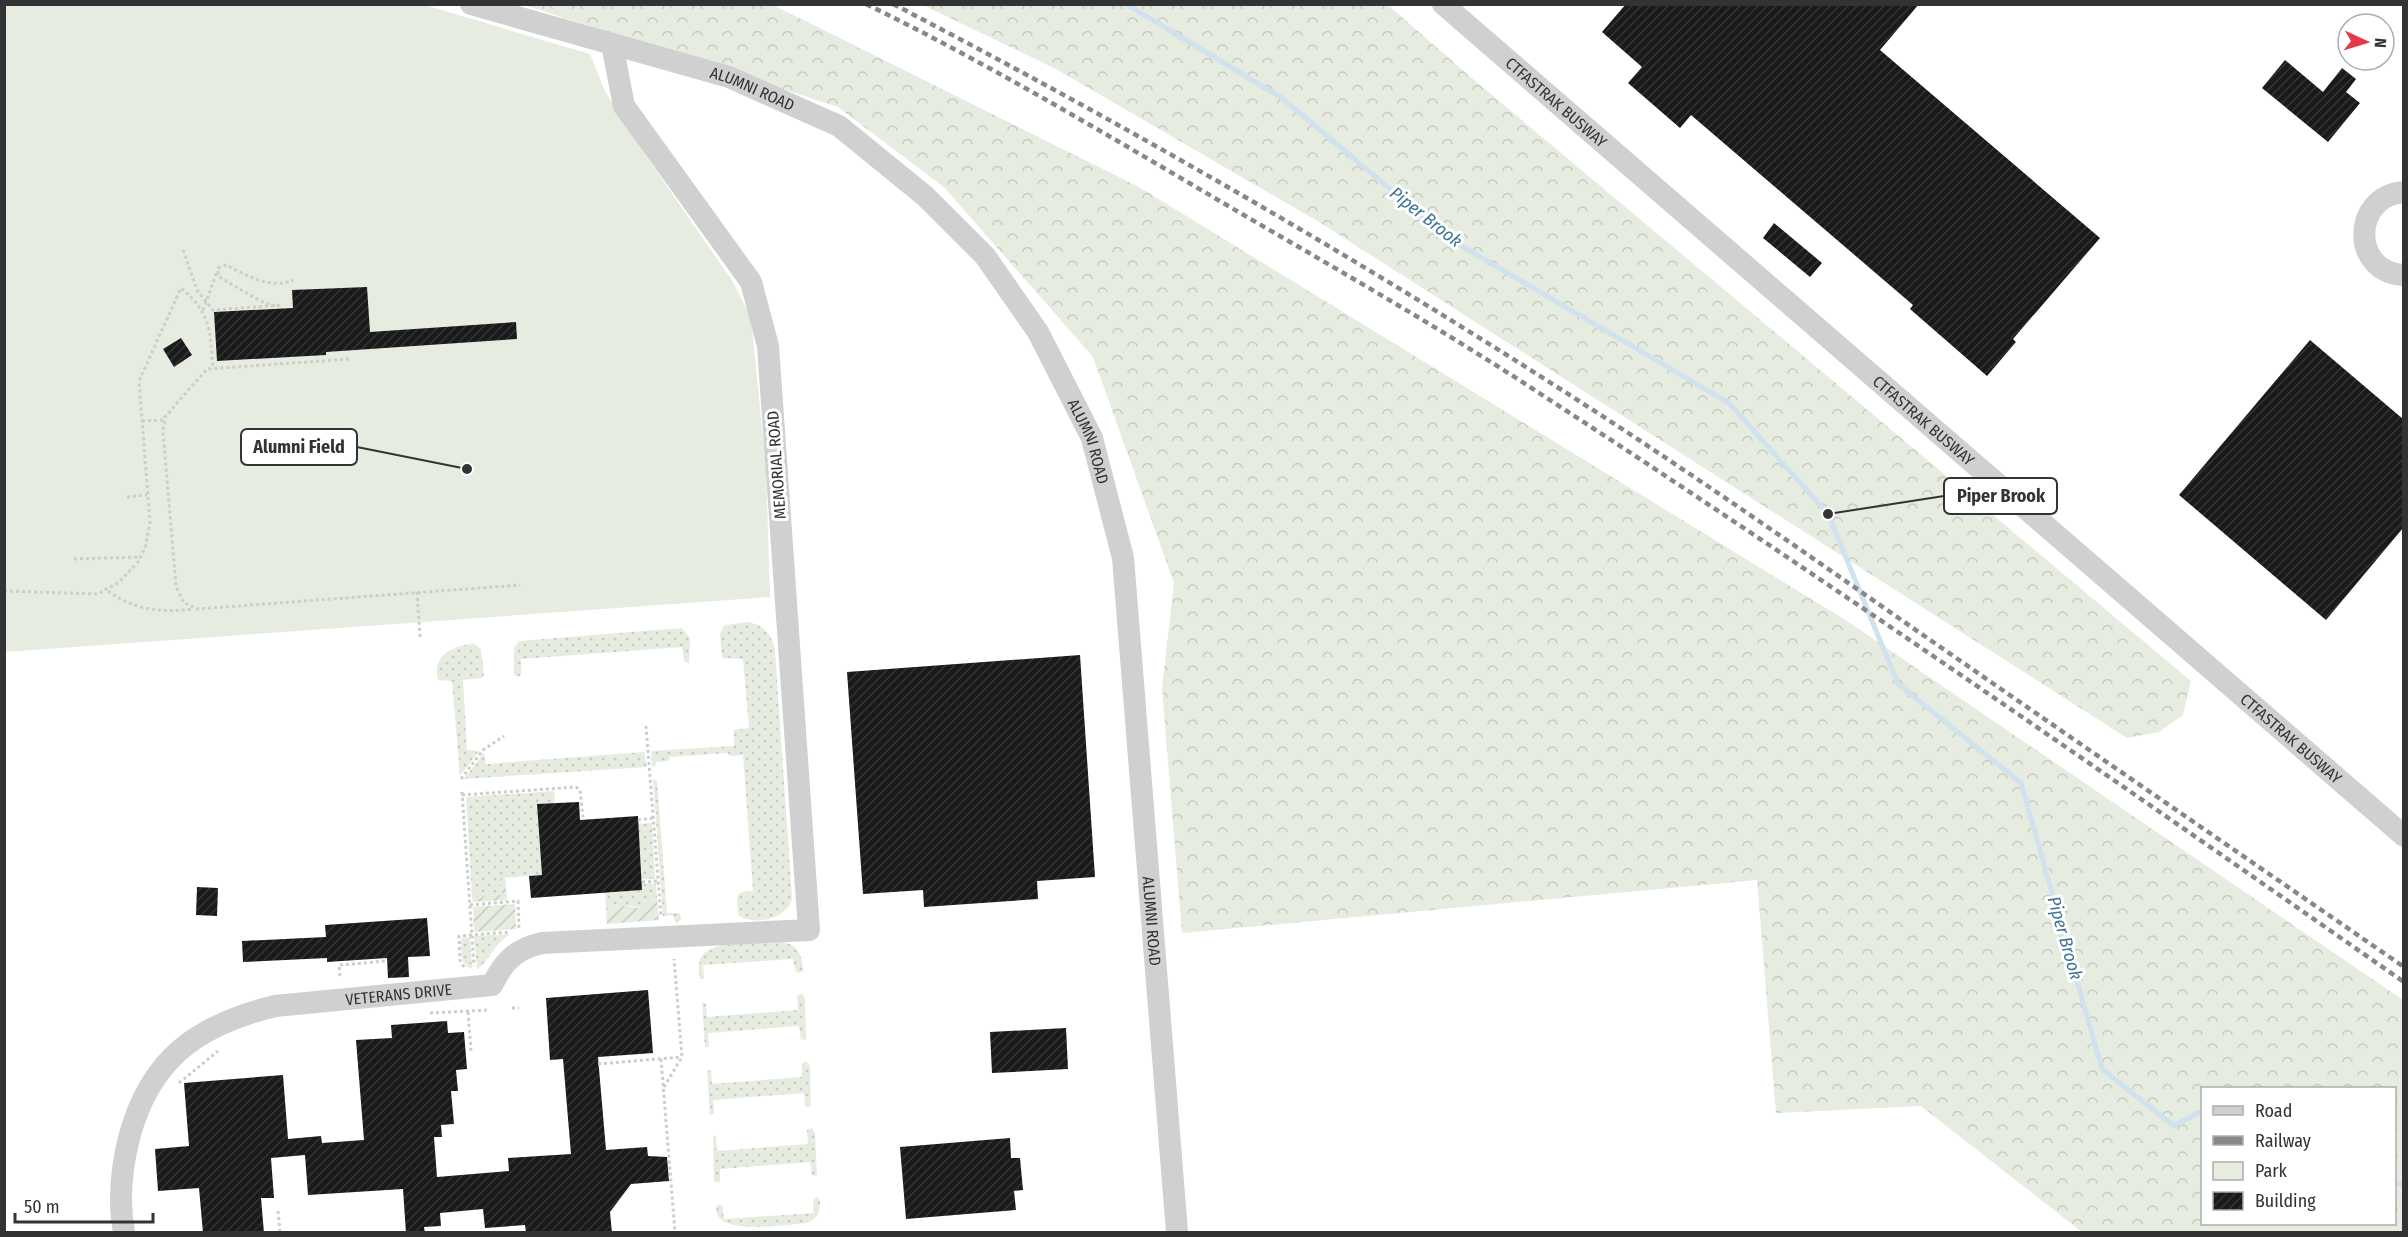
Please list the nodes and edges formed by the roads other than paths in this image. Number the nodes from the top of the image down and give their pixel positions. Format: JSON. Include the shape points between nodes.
{"nodes":[{"id":1,"x":471,"y":4,"type":"edge"},
{"id":2,"x":1443,"y":4,"type":"edge"},
{"id":3,"x":612,"y":44,"type":"junction"},
{"id":4,"x":2403,"y":192,"type":"edge"},
{"id":5,"x":2403,"y":275,"type":"edge"},
{"id":6,"x":2403,"y":836,"type":"edge"},
{"id":7,"x":809,"y":930,"type":"joint"},
{"id":8,"x":124,"y":1233,"type":"edge"},
{"id":9,"x":1177,"y":1233,"type":"edge"}],
"edges":[{"from":1,"to":3,"type":"street","name":"ALUMNI ROAD"},
{"from":2,"to":6,"type":"street","name":"CTFASTRAK BUSWAY"},
{"from":3,"to":7,"type":"street","name":"MEMORIAL ROAD","via":[[624,106],[729,248],[751,282],[760,310],[768,346]]},
{"from":3,"to":9,"type":"street","name":"ALUMNI ROAD","via":[[729,77],[839,126],[925,196],[985,256],[1038,332],[1092,438],[1123,558]]},
{"from":4,"to":5,"type":"street","via":[[2389,195],[2369,211],[2362,235],[2372,260],[2382,270]]},
{"from":7,"to":8,"type":"street","name":"VETERANS DRIVE","via":[[542,943],[511,956],[492,985],[275,1006],[230,1019],[208,1029],[165,1062],[148,1088],[135,1116],[123,1162],[120,1191]]}]}
